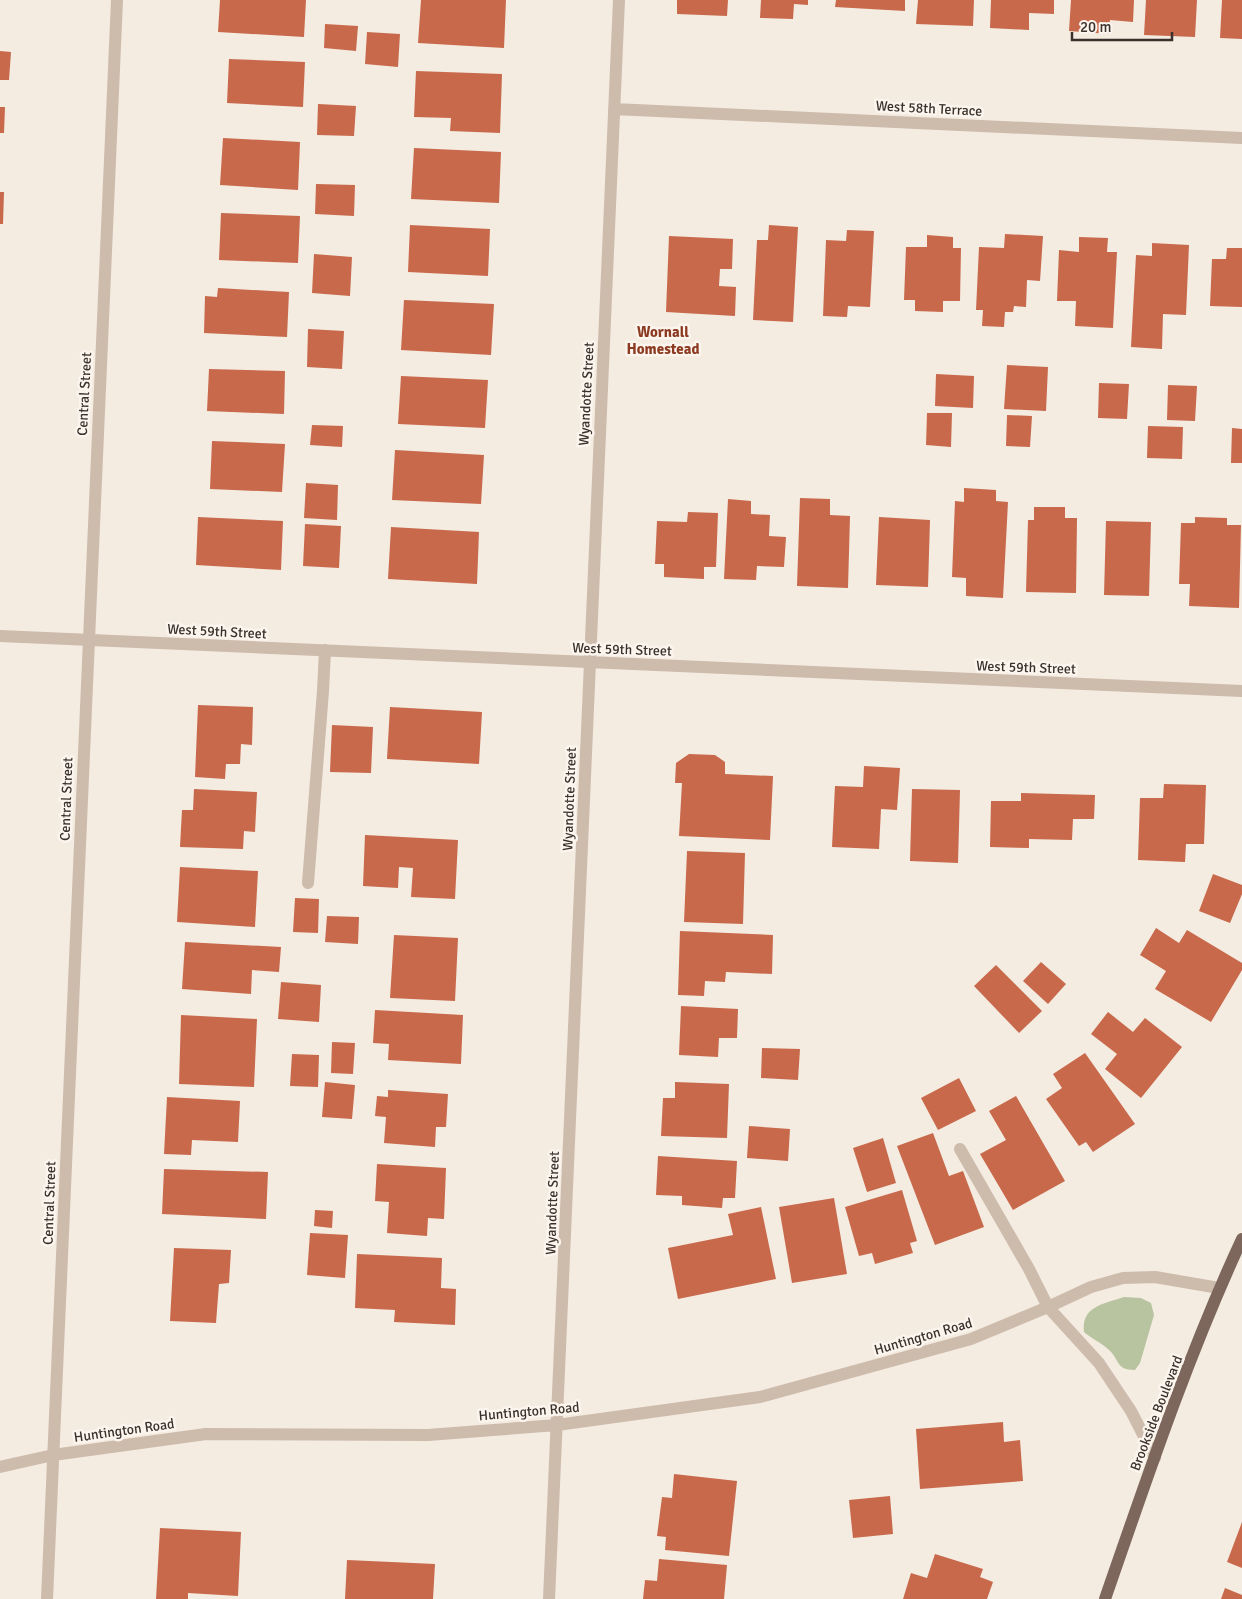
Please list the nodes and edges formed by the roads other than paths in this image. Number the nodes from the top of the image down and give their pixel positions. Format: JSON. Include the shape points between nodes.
{"nodes":[{"id":1,"x":117,"y":0,"type":"edge"},
{"id":2,"x":619,"y":0,"type":"edge"},
{"id":3,"x":614,"y":109,"type":"junction"},
{"id":4,"x":1242,"y":138,"type":"edge"},
{"id":5,"x":0,"y":636,"type":"edge"},
{"id":6,"x":88,"y":640,"type":"junction"},
{"id":7,"x":324,"y":650,"type":"junction"},
{"id":8,"x":590,"y":663,"type":"junction"},
{"id":9,"x":1242,"y":691,"type":"edge"},
{"id":10,"x":308,"y":883,"type":"dead end"},
{"id":11,"x":960,"y":1149,"type":"dead end"},
{"id":12,"x":1242,"y":1239,"type":"edge"},
{"id":13,"x":1219,"y":1288,"type":"junction"},
{"id":14,"x":1048,"y":1307,"type":"junction"},
{"id":15,"x":557,"y":1425,"type":"junction"},
{"id":16,"x":53,"y":1455,"type":"junction"},
{"id":17,"x":1155,"y":1458,"type":"junction"},
{"id":18,"x":0,"y":1467,"type":"edge"},
{"id":19,"x":47,"y":1599,"type":"edge"},
{"id":20,"x":549,"y":1599,"type":"edge"},
{"id":21,"x":1105,"y":1599,"type":"edge"}],
"edges":[{"from":1,"to":6,"type":"street","name":"Central Street"},
{"from":2,"to":3,"type":"street","name":"Wyandotte Street"},
{"from":3,"to":4,"type":"street","name":"West 58th Terrace"},
{"from":3,"to":8,"type":"street","name":"Wyandotte Street"},
{"from":5,"to":6,"type":"street","name":"West 59th Street"},
{"from":6,"to":7,"type":"street","name":"West 59th Street"},
{"from":6,"to":16,"type":"street","name":"Central Street"},
{"from":7,"to":8,"type":"street","name":"West 59th Street"},
{"from":7,"to":10,"type":"street"},
{"from":8,"to":9,"type":"street","name":"West 59th Street"},
{"from":8,"to":15,"type":"street","name":"Wyandotte Street"},
{"from":11,"to":14,"type":"street"},
{"from":12,"to":13,"type":"main road","name":"Brookside Boulevard"},
{"from":13,"to":14,"type":"street","name":"Huntington Road","via":[[1156,1277],[1123,1278],[1091,1287]]},
{"from":13,"to":17,"type":"main road","name":"Brookside Boulevard"},
{"from":14,"to":15,"type":"street","name":"Huntington Road","via":[[971,1339],[760,1397]]},
{"from":14,"to":17,"type":"street","via":[[1099,1363],[1131,1411]]},
{"from":15,"to":16,"type":"street","name":"Huntington Road","via":[[428,1435],[206,1434]]},
{"from":15,"to":20,"type":"street","name":"Wyandotte Street"},
{"from":16,"to":18,"type":"street","name":"Huntington Road"},
{"from":16,"to":19,"type":"street","name":"Central Street"},
{"from":17,"to":21,"type":"main road","name":"Brookside Boulevard"}]}
